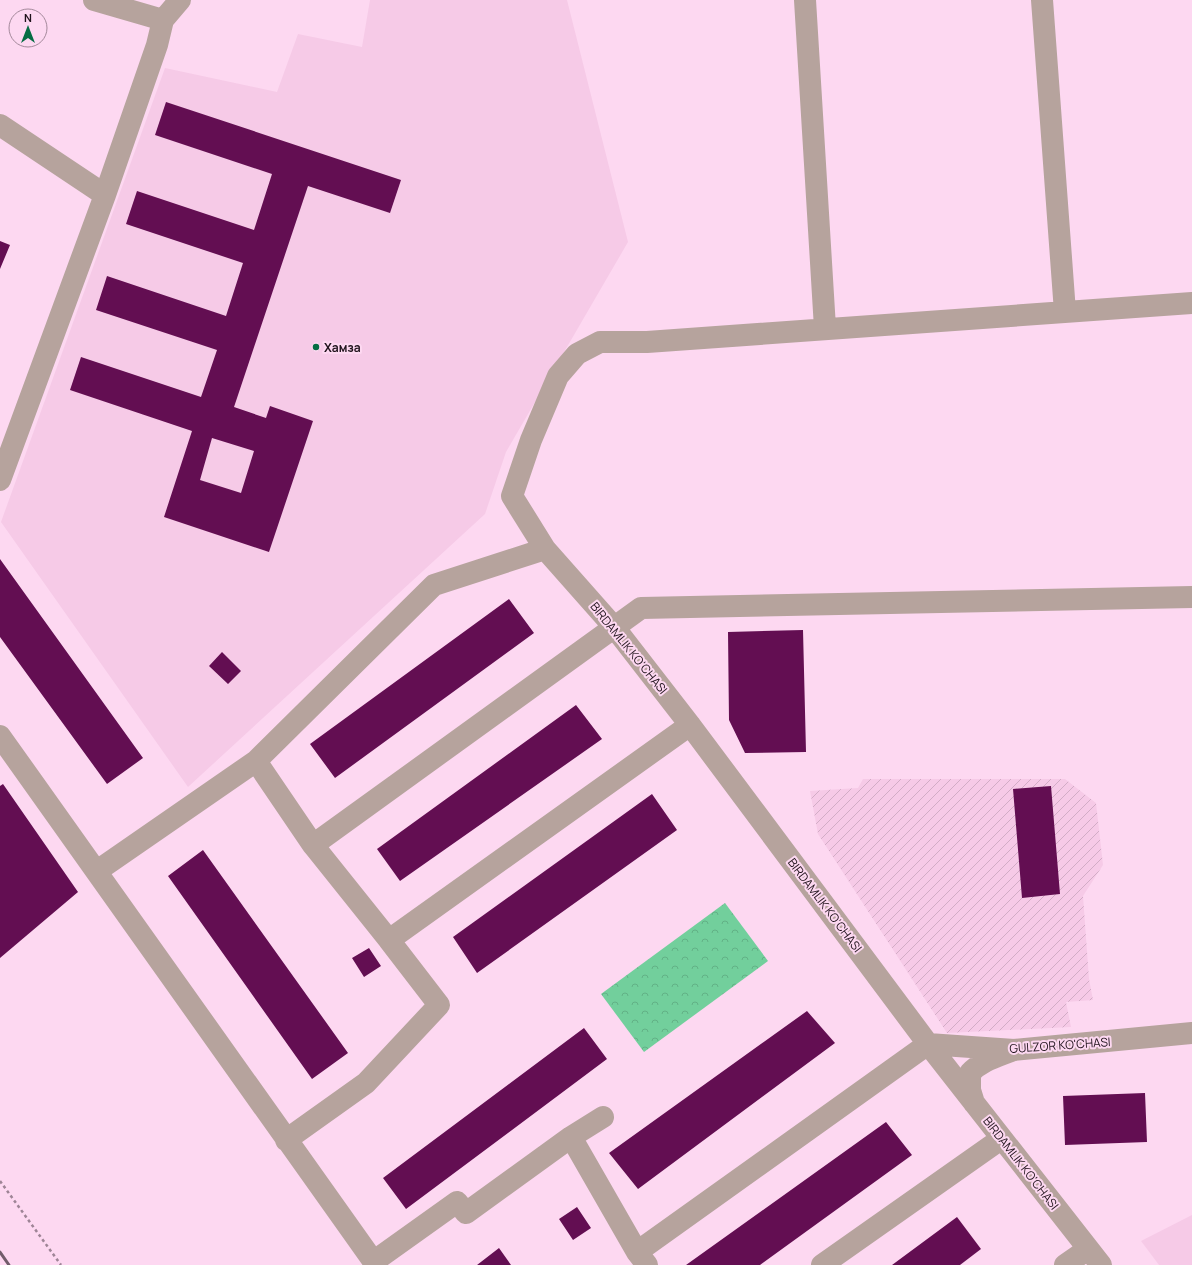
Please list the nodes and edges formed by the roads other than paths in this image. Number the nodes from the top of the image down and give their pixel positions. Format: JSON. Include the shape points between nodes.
{"nodes":[{"id":1,"x":94,"y":0,"type":"edge"},
{"id":2,"x":180,"y":0,"type":"edge"},
{"id":3,"x":805,"y":0,"type":"edge"},
{"id":4,"x":1042,"y":0,"type":"edge"},
{"id":5,"x":163,"y":20,"type":"junction"},
{"id":6,"x":0,"y":125,"type":"edge"},
{"id":7,"x":105,"y":195,"type":"junction"},
{"id":8,"x":1192,"y":303,"type":"edge"},
{"id":9,"x":1065,"y":312,"type":"junction"},
{"id":10,"x":825,"y":328,"type":"junction"},
{"id":11,"x":0,"y":480,"type":"edge"},
{"id":12,"x":545,"y":549,"type":"junction"},
{"id":13,"x":1192,"y":597,"type":"edge"},
{"id":14,"x":614,"y":627,"type":"junction"},
{"id":15,"x":690,"y":725,"type":"junction"},
{"id":16,"x":0,"y":736,"type":"edge"},
{"id":17,"x":256,"y":761,"type":"junction"},
{"id":18,"x":313,"y":845,"type":"junction"},
{"id":19,"x":97,"y":871,"type":"junction"},
{"id":20,"x":389,"y":940,"type":"junction"},
{"id":21,"x":1192,"y":1033,"type":"edge"},
{"id":22,"x":928,"y":1044,"type":"junction"},
{"id":23,"x":1014,"y":1050,"type":"junction"},
{"id":24,"x":975,"y":1106,"type":"junction"},
{"id":25,"x":603,"y":1117,"type":"dead end"},
{"id":26,"x":571,"y":1137,"type":"junction"},
{"id":27,"x":1001,"y":1139,"type":"junction"},
{"id":28,"x":286,"y":1140,"type":"junction"},
{"id":29,"x":1094,"y":1257,"type":"edge"},
{"id":30,"x":642,"y":1258,"type":"edge"},
{"id":31,"x":374,"y":1263,"type":"edge"},
{"id":32,"x":822,"y":1265,"type":"edge"},
{"id":33,"x":1065,"y":1265,"type":"edge"}],
"edges":[{"from":1,"to":5,"type":"street"},
{"from":2,"to":5,"type":"street"},
{"from":3,"to":10,"type":"street"},
{"from":4,"to":9,"type":"street"},
{"from":5,"to":7,"type":"street","via":[[157,45]]},
{"from":6,"to":7,"type":"street"},
{"from":7,"to":11,"type":"street"},
{"from":8,"to":9,"type":"street"},
{"from":9,"to":10,"type":"street"},
{"from":10,"to":12,"type":"street","name":"BIRDAMLIK KO'CHASI","via":[[647,342],[600,342],[577,354],[558,376],[531,440],[512,496]]},
{"from":12,"to":14,"type":"street","name":"BIRDAMLIK KO'CHASI"},
{"from":12,"to":17,"type":"street","via":[[434,585]]},
{"from":13,"to":14,"type":"street","via":[[641,608]]},
{"from":14,"to":15,"type":"street","name":"BIRDAMLIK KO'CHASI"},
{"from":14,"to":18,"type":"street"},
{"from":15,"to":20,"type":"street"},
{"from":15,"to":22,"type":"street","name":"BIRDAMLIK KO'CHASI"},
{"from":16,"to":19,"type":"street"},
{"from":17,"to":18,"type":"street"},
{"from":17,"to":19,"type":"street"},
{"from":18,"to":20,"type":"street"},
{"from":19,"to":28,"type":"street"},
{"from":20,"to":28,"type":"street","via":[[439,1005],[366,1083]]},
{"from":21,"to":23,"type":"street","name":"GULZOR KO'CHASI"},
{"from":22,"to":23,"type":"street","name":"GULZOR KO'CHASI"},
{"from":22,"to":24,"type":"street","name":"BIRDAMLIK KO'CHASI"},
{"from":22,"to":30,"type":"street"},
{"from":23,"to":24,"type":"street","via":[[988,1060],[970,1073],[970,1090]]},
{"from":24,"to":27,"type":"street","name":"BIRDAMLIK KO'CHASI"},
{"from":25,"to":26,"type":"street"},
{"from":26,"to":30,"type":"street"},
{"from":26,"to":31,"type":"street","via":[[466,1213],[458,1202]]},
{"from":27,"to":29,"type":"street","name":"BIRDAMLIK KO'CHASI"},
{"from":27,"to":32,"type":"street"},
{"from":28,"to":31,"type":"street"},
{"from":29,"to":33,"type":"street"}]}
